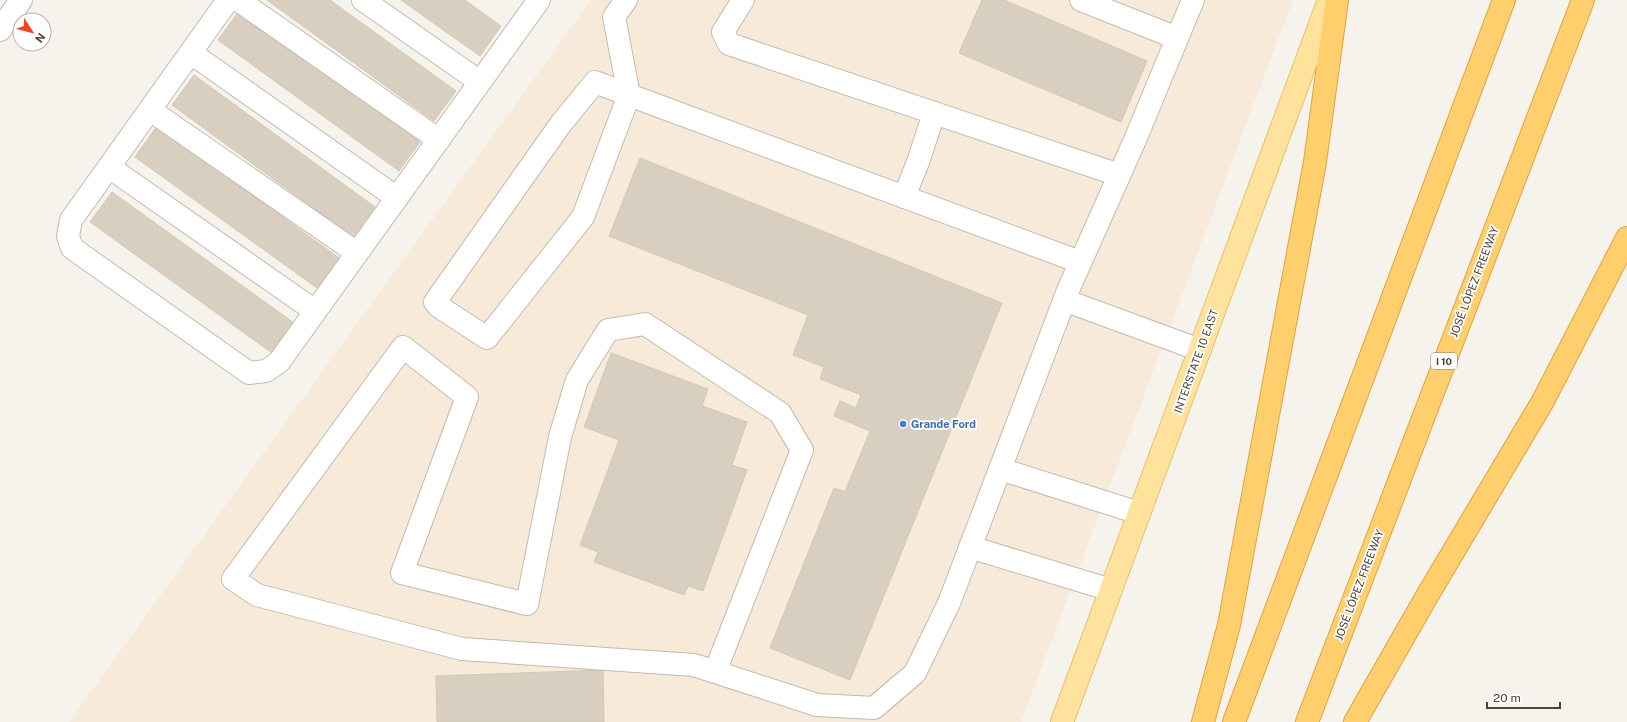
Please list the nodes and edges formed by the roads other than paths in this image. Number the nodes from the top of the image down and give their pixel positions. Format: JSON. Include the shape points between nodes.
{"nodes":[{"id":1,"x":21,"y":0,"type":"edge"},
{"id":2,"x":228,"y":0,"type":"edge"},
{"id":3,"x":238,"y":0,"type":"edge"},
{"id":4,"x":363,"y":0,"type":"edge"},
{"id":5,"x":539,"y":0,"type":"edge"},
{"id":6,"x":626,"y":0,"type":"edge"},
{"id":7,"x":743,"y":0,"type":"edge"},
{"id":8,"x":1081,"y":0,"type":"edge"},
{"id":9,"x":1193,"y":0,"type":"edge"},
{"id":10,"x":1329,"y":0,"type":"edge"},
{"id":11,"x":1337,"y":0,"type":"edge"},
{"id":12,"x":1504,"y":0,"type":"edge"},
{"id":13,"x":1583,"y":0,"type":"edge"},
{"id":14,"x":0,"y":30,"type":"edge"},
{"id":15,"x":1177,"y":38,"type":"junction"},
{"id":16,"x":191,"y":52,"type":"junction"},
{"id":17,"x":480,"y":82,"type":"junction"},
{"id":18,"x":629,"y":95,"type":"junction"},
{"id":19,"x":150,"y":110,"type":"junction"},
{"id":20,"x":934,"y":113,"type":"junction"},
{"id":21,"x":439,"y":140,"type":"junction"},
{"id":22,"x":109,"y":167,"type":"junction"},
{"id":23,"x":1119,"y":175,"type":"junction"},
{"id":24,"x":904,"y":197,"type":"junction"},
{"id":25,"x":397,"y":198,"type":"junction"},
{"id":26,"x":1627,"y":238,"type":"edge"},
{"id":27,"x":357,"y":253,"type":"junction"},
{"id":28,"x":1080,"y":262,"type":"junction"},
{"id":29,"x":1064,"y":300,"type":"junction"},
{"id":30,"x":315,"y":311,"type":"junction"},
{"id":31,"x":1200,"y":350,"type":"junction"},
{"id":32,"x":1000,"y":470,"type":"junction"},
{"id":33,"x":1139,"y":514,"type":"junction"},
{"id":34,"x":970,"y":547,"type":"junction"},
{"id":35,"x":1111,"y":590,"type":"junction"},
{"id":36,"x":715,"y":672,"type":"junction"},
{"id":37,"x":1062,"y":722,"type":"edge"},
{"id":38,"x":1203,"y":722,"type":"edge"},
{"id":39,"x":1234,"y":722,"type":"edge"},
{"id":40,"x":1307,"y":722,"type":"edge"},
{"id":41,"x":1355,"y":722,"type":"edge"}],
"edges":[{"from":1,"to":14,"type":"street"},
{"from":2,"to":16,"type":"street"},
{"from":3,"to":21,"type":"street"},
{"from":4,"to":17,"type":"street"},
{"from":5,"to":17,"type":"street"},
{"from":6,"to":18,"type":"street","via":[[614,17]]},
{"from":7,"to":20,"type":"street","via":[[723,32],[729,44]]},
{"from":8,"to":15,"type":"street"},
{"from":9,"to":15,"type":"street"},
{"from":10,"to":31,"type":"main road","name":"INTERSTATE 10 EAST"},
{"from":11,"to":38,"type":"highway","via":[[1315,162],[1229,625]]},
{"from":12,"to":39,"type":"highway"},
{"from":13,"to":40,"type":"highway","name":"JOSÉ LÓPEZ FREEWAY","number":"I 10"},
{"from":15,"to":23,"type":"street"},
{"from":16,"to":19,"type":"street"},
{"from":16,"to":25,"type":"street"},
{"from":17,"to":21,"type":"street"},
{"from":18,"to":18,"type":"street","via":[[595,82],[560,125],[435,302],[438,306],[487,338],[584,217]]},
{"from":18,"to":24,"type":"street"},
{"from":19,"to":22,"type":"street"},
{"from":19,"to":27,"type":"street"},
{"from":20,"to":23,"type":"street"},
{"from":20,"to":24,"type":"street"},
{"from":21,"to":25,"type":"street"},
{"from":22,"to":30,"type":"street"},
{"from":22,"to":30,"type":"street","via":[[71,220],[68,236],[72,248],[249,373],[266,371],[279,362]]},
{"from":23,"to":28,"type":"street"},
{"from":24,"to":28,"type":"street"},
{"from":25,"to":27,"type":"street"},
{"from":26,"to":41,"type":"highway","via":[[1543,401]]},
{"from":27,"to":30,"type":"street"},
{"from":28,"to":29,"type":"street"},
{"from":29,"to":31,"type":"street"},
{"from":29,"to":32,"type":"street"},
{"from":31,"to":33,"type":"main road","name":"INTERSTATE 10 EAST"},
{"from":32,"to":33,"type":"street"},
{"from":32,"to":34,"type":"street"},
{"from":33,"to":35,"type":"main road","name":"INTERSTATE 10 EAST"},
{"from":34,"to":35,"type":"street"},
{"from":34,"to":36,"type":"street","via":[[949,603],[916,673],[874,708],[817,705]]},
{"from":35,"to":37,"type":"main road","name":"INTERSTATE 10 EAST"},
{"from":36,"to":36,"type":"street","via":[[694,665],[462,649],[257,595],[233,579],[403,347],[467,396],[402,573],[527,604],[560,437],[577,380],[608,330],[645,324],[780,413],[802,450]]}]}
